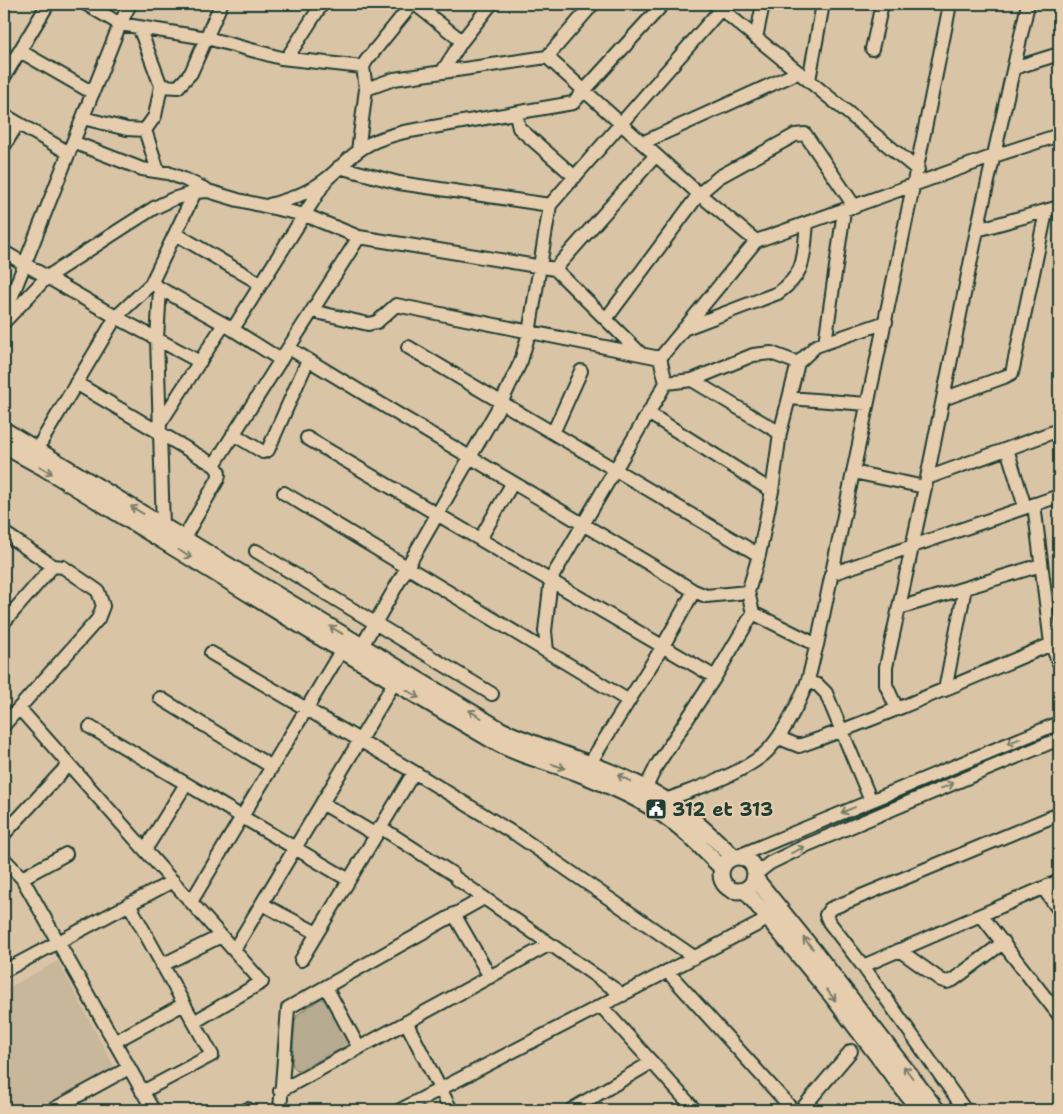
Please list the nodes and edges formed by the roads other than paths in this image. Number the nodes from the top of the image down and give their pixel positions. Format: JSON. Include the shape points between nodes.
{"nodes":[{"id":1,"x":48,"y":4,"type":"edge"},
{"id":2,"x":86,"y":4,"type":"edge"},
{"id":3,"x":130,"y":4,"type":"edge"},
{"id":4,"x":221,"y":4,"type":"edge"},
{"id":5,"x":322,"y":4,"type":"edge"},
{"id":6,"x":413,"y":4,"type":"edge"},
{"id":7,"x":491,"y":4,"type":"edge"},
{"id":8,"x":593,"y":4,"type":"edge"},
{"id":9,"x":663,"y":4,"type":"edge"},
{"id":10,"x":764,"y":4,"type":"edge"},
{"id":11,"x":823,"y":4,"type":"edge"},
{"id":12,"x":882,"y":4,"type":"edge"},
{"id":13,"x":950,"y":4,"type":"edge"},
{"id":14,"x":1028,"y":4,"type":"edge"},
{"id":15,"x":718,"y":6,"type":"edge"},
{"id":16,"x":120,"y":24,"type":"junction"},
{"id":17,"x":139,"y":27,"type":"junction"},
{"id":18,"x":207,"y":38,"type":"junction"},
{"id":19,"x":756,"y":38,"type":"junction"},
{"id":20,"x":462,"y":40,"type":"junction"},
{"id":21,"x":872,"y":49,"type":"dead end"},
{"id":22,"x":20,"y":51,"type":"junction"},
{"id":23,"x":1059,"y":54,"type":"edge"},
{"id":24,"x":547,"y":57,"type":"junction"},
{"id":25,"x":287,"y":58,"type":"junction"},
{"id":26,"x":363,"y":67,"type":"junction"},
{"id":27,"x":1014,"y":68,"type":"junction"},
{"id":28,"x":442,"y":72,"type":"junction"},
{"id":29,"x":804,"y":76,"type":"junction"},
{"id":30,"x":4,"y":77,"type":"edge"},
{"id":31,"x":161,"y":86,"type":"junction"},
{"id":32,"x":366,"y":89,"type":"junction"},
{"id":33,"x":584,"y":91,"type":"junction"},
{"id":34,"x":93,"y":93,"type":"junction"},
{"id":35,"x":516,"y":113,"type":"junction"},
{"id":36,"x":4,"y":115,"type":"edge"},
{"id":37,"x":83,"y":118,"type":"junction"},
{"id":38,"x":18,"y":123,"type":"junction"},
{"id":39,"x":621,"y":124,"type":"junction"},
{"id":40,"x":144,"y":130,"type":"junction"},
{"id":41,"x":1059,"y":135,"type":"edge"},
{"id":42,"x":642,"y":143,"type":"junction"},
{"id":43,"x":4,"y":146,"type":"edge"},
{"id":44,"x":71,"y":148,"type":"junction"},
{"id":45,"x":358,"y":151,"type":"junction"},
{"id":46,"x":656,"y":155,"type":"junction"},
{"id":47,"x":994,"y":156,"type":"junction"},
{"id":48,"x":339,"y":168,"type":"junction"},
{"id":49,"x":918,"y":170,"type":"junction"},
{"id":50,"x":158,"y":172,"type":"junction"},
{"id":51,"x":575,"y":177,"type":"junction"},
{"id":52,"x":328,"y":178,"type":"junction"},
{"id":53,"x":914,"y":185,"type":"junction"},
{"id":54,"x":202,"y":191,"type":"junction"},
{"id":55,"x":699,"y":194,"type":"junction"},
{"id":56,"x":550,"y":205,"type":"junction"},
{"id":57,"x":267,"y":206,"type":"junction"},
{"id":58,"x":1059,"y":207,"type":"edge"},
{"id":59,"x":849,"y":209,"type":"junction"},
{"id":60,"x":1046,"y":212,"type":"junction"},
{"id":61,"x":305,"y":215,"type":"junction"},
{"id":62,"x":806,"y":224,"type":"junction"},
{"id":63,"x":977,"y":230,"type":"junction"},
{"id":64,"x":176,"y":234,"type":"junction"},
{"id":65,"x":360,"y":237,"type":"junction"},
{"id":66,"x":756,"y":241,"type":"junction"},
{"id":67,"x":4,"y":252,"type":"edge"},
{"id":68,"x":25,"y":264,"type":"junction"},
{"id":69,"x":539,"y":267,"type":"junction"},
{"id":70,"x":555,"y":269,"type":"junction"},
{"id":71,"x":47,"y":277,"type":"junction"},
{"id":72,"x":261,"y":284,"type":"junction"},
{"id":73,"x":156,"y":286,"type":"junction"},
{"id":74,"x":312,"y":311,"type":"junction"},
{"id":75,"x":4,"y":316,"type":"edge"},
{"id":76,"x":116,"y":317,"type":"junction"},
{"id":77,"x":606,"y":319,"type":"junction"},
{"id":78,"x":4,"y":322,"type":"edge"},
{"id":79,"x":886,"y":322,"type":"junction"},
{"id":80,"x":229,"y":326,"type":"junction"},
{"id":81,"x":686,"y":328,"type":"junction"},
{"id":82,"x":529,"y":333,"type":"junction"},
{"id":83,"x":157,"y":339,"type":"junction"},
{"id":84,"x":825,"y":343,"type":"junction"},
{"id":85,"x":408,"y":347,"type":"dead end"},
{"id":86,"x":289,"y":348,"type":"junction"},
{"id":87,"x":641,"y":354,"type":"junction"},
{"id":88,"x":660,"y":358,"type":"junction"},
{"id":89,"x":281,"y":360,"type":"junction"},
{"id":90,"x":308,"y":360,"type":"junction"},
{"id":91,"x":200,"y":362,"type":"junction"},
{"id":92,"x":798,"y":363,"type":"junction"},
{"id":93,"x":581,"y":370,"type":"dead end"},
{"id":94,"x":692,"y":380,"type":"junction"},
{"id":95,"x":666,"y":382,"type":"junction"},
{"id":96,"x":76,"y":384,"type":"junction"},
{"id":97,"x":788,"y":398,"type":"junction"},
{"id":98,"x":943,"y":399,"type":"junction"},
{"id":99,"x":501,"y":403,"type":"junction"},
{"id":100,"x":867,"y":404,"type":"junction"},
{"id":101,"x":648,"y":413,"type":"junction"},
{"id":102,"x":160,"y":429,"type":"junction"},
{"id":103,"x":4,"y":430,"type":"edge"},
{"id":104,"x":1059,"y":430,"type":"edge"},
{"id":105,"x":780,"y":433,"type":"junction"},
{"id":106,"x":233,"y":434,"type":"junction"},
{"id":107,"x":552,"y":434,"type":"junction"},
{"id":108,"x":307,"y":438,"type":"dead end"},
{"id":109,"x":4,"y":446,"type":"edge"},
{"id":110,"x":36,"y":449,"type":"junction"},
{"id":111,"x":1007,"y":449,"type":"junction"},
{"id":112,"x":470,"y":458,"type":"junction"},
{"id":113,"x":214,"y":465,"type":"junction"},
{"id":114,"x":615,"y":470,"type":"junction"},
{"id":115,"x":853,"y":472,"type":"junction"},
{"id":116,"x":926,"y":482,"type":"junction"},
{"id":117,"x":512,"y":484,"type":"junction"},
{"id":118,"x":772,"y":491,"type":"junction"},
{"id":119,"x":284,"y":493,"type":"dead end"},
{"id":120,"x":1059,"y":496,"type":"edge"},
{"id":121,"x":1029,"y":505,"type":"junction"},
{"id":122,"x":438,"y":514,"type":"junction"},
{"id":123,"x":584,"y":523,"type":"junction"},
{"id":124,"x":163,"y":526,"type":"junction"},
{"id":125,"x":4,"y":534,"type":"edge"},
{"id":126,"x":184,"y":538,"type":"junction"},
{"id":127,"x":480,"y":539,"type":"junction"},
{"id":128,"x":912,"y":547,"type":"junction"},
{"id":129,"x":256,"y":551,"type":"dead end"},
{"id":130,"x":759,"y":555,"type":"junction"},
{"id":131,"x":1041,"y":565,"type":"junction"},
{"id":132,"x":54,"y":566,"type":"junction"},
{"id":133,"x":407,"y":567,"type":"junction"},
{"id":134,"x":832,"y":574,"type":"junction"},
{"id":135,"x":551,"y":580,"type":"junction"},
{"id":136,"x":965,"y":588,"type":"junction"},
{"id":137,"x":694,"y":591,"type":"junction"},
{"id":138,"x":748,"y":592,"type":"junction"},
{"id":139,"x":899,"y":608,"type":"junction"},
{"id":140,"x":752,"y":613,"type":"junction"},
{"id":141,"x":4,"y":622,"type":"edge"},
{"id":142,"x":375,"y":623,"type":"junction"},
{"id":143,"x":1055,"y":643,"type":"edge"},
{"id":144,"x":817,"y":645,"type":"junction"},
{"id":145,"x":362,"y":646,"type":"junction"},
{"id":146,"x":663,"y":646,"type":"junction"},
{"id":147,"x":341,"y":651,"type":"junction"},
{"id":148,"x":547,"y":651,"type":"junction"},
{"id":149,"x":211,"y":653,"type":"dead end"},
{"id":150,"x":1059,"y":663,"type":"edge"},
{"id":151,"x":715,"y":677,"type":"junction"},
{"id":152,"x":807,"y":682,"type":"junction"},
{"id":153,"x":394,"y":683,"type":"junction"},
{"id":154,"x":944,"y":690,"type":"junction"},
{"id":155,"x":492,"y":694,"type":"dead end"},
{"id":156,"x":160,"y":698,"type":"dead end"},
{"id":157,"x":630,"y":701,"type":"junction"},
{"id":158,"x":19,"y":708,"type":"junction"},
{"id":159,"x":897,"y":709,"type":"junction"},
{"id":160,"x":306,"y":710,"type":"junction"},
{"id":161,"x":1059,"y":723,"type":"edge"},
{"id":162,"x":4,"y":725,"type":"edge"},
{"id":163,"x":90,"y":727,"type":"dead end"},
{"id":164,"x":843,"y":731,"type":"junction"},
{"id":165,"x":779,"y":738,"type":"junction"},
{"id":166,"x":1059,"y":739,"type":"edge"},
{"id":167,"x":360,"y":740,"type":"junction"},
{"id":168,"x":590,"y":763,"type":"junction"},
{"id":169,"x":69,"y":764,"type":"junction"},
{"id":170,"x":272,"y":767,"type":"junction"},
{"id":171,"x":414,"y":772,"type":"junction"},
{"id":172,"x":186,"y":784,"type":"junction"},
{"id":173,"x":646,"y":789,"type":"junction"},
{"id":174,"x":666,"y":800,"type":"junction"},
{"id":175,"x":871,"y":801,"type":"junction"},
{"id":176,"x":322,"y":803,"type":"junction"},
{"id":177,"x":1059,"y":814,"type":"edge"},
{"id":178,"x":242,"y":817,"type":"junction"},
{"id":179,"x":378,"y":831,"type":"junction"},
{"id":180,"x":4,"y":834,"type":"edge"},
{"id":181,"x":295,"y":848,"type":"junction"},
{"id":182,"x":145,"y":850,"type":"junction"},
{"id":183,"x":66,"y":854,"type":"dead end"},
{"id":184,"x":736,"y":857,"type":"junction"},
{"id":185,"x":4,"y":859,"type":"edge"},
{"id":186,"x":722,"y":868,"type":"junction"},
{"id":187,"x":755,"y":876,"type":"junction"},
{"id":188,"x":22,"y":878,"type":"junction"},
{"id":189,"x":349,"y":880,"type":"junction"},
{"id":190,"x":173,"y":881,"type":"junction"},
{"id":191,"x":1059,"y":881,"type":"edge"},
{"id":192,"x":1043,"y":888,"type":"junction"},
{"id":193,"x":745,"y":890,"type":"junction"},
{"id":194,"x":484,"y":898,"type":"junction"},
{"id":195,"x":192,"y":902,"type":"junction"},
{"id":196,"x":129,"y":904,"type":"junction"},
{"id":197,"x":262,"y":904,"type":"junction"},
{"id":198,"x":1059,"y":910,"type":"edge"},
{"id":199,"x":454,"y":914,"type":"junction"},
{"id":200,"x":981,"y":915,"type":"junction"},
{"id":201,"x":768,"y":919,"type":"junction"},
{"id":202,"x":317,"y":934,"type":"junction"},
{"id":203,"x":221,"y":936,"type":"junction"},
{"id":204,"x":58,"y":942,"type":"junction"},
{"id":205,"x":1004,"y":942,"type":"junction"},
{"id":206,"x":550,"y":944,"type":"junction"},
{"id":207,"x":234,"y":950,"type":"junction"},
{"id":208,"x":899,"y":950,"type":"junction"},
{"id":209,"x":694,"y":957,"type":"junction"},
{"id":210,"x":301,"y":960,"type":"dead end"},
{"id":211,"x":162,"y":965,"type":"junction"},
{"id":212,"x":863,"y":966,"type":"junction"},
{"id":213,"x":4,"y":971,"type":"edge"},
{"id":214,"x":667,"y":971,"type":"junction"},
{"id":215,"x":490,"y":977,"type":"junction"},
{"id":216,"x":326,"y":987,"type":"junction"},
{"id":217,"x":623,"y":994,"type":"junction"},
{"id":218,"x":184,"y":1004,"type":"junction"},
{"id":219,"x":601,"y":1006,"type":"junction"},
{"id":220,"x":1059,"y":1015,"type":"edge"},
{"id":221,"x":194,"y":1022,"type":"junction"},
{"id":222,"x":406,"y":1022,"type":"junction"},
{"id":223,"x":114,"y":1042,"type":"junction"},
{"id":224,"x":359,"y":1048,"type":"junction"},
{"id":225,"x":851,"y":1051,"type":"dead end"},
{"id":226,"x":652,"y":1062,"type":"junction"},
{"id":227,"x":129,"y":1068,"type":"junction"},
{"id":228,"x":440,"y":1089,"type":"junction"},
{"id":229,"x":280,"y":1091,"type":"junction"},
{"id":230,"x":142,"y":1092,"type":"junction"},
{"id":231,"x":54,"y":1110,"type":"edge"},
{"id":232,"x":153,"y":1110,"type":"edge"},
{"id":233,"x":280,"y":1110,"type":"edge"},
{"id":234,"x":400,"y":1110,"type":"edge"},
{"id":235,"x":451,"y":1110,"type":"edge"},
{"id":236,"x":571,"y":1110,"type":"edge"},
{"id":237,"x":694,"y":1110,"type":"edge"},
{"id":238,"x":793,"y":1110,"type":"edge"},
{"id":239,"x":801,"y":1110,"type":"edge"},
{"id":240,"x":919,"y":1110,"type":"edge"},
{"id":241,"x":937,"y":1110,"type":"edge"},
{"id":242,"x":965,"y":1110,"type":"edge"}],
"edges":[{"from":1,"to":22,"type":"street"},
{"from":2,"to":16,"type":"street"},
{"from":3,"to":16,"type":"street"},
{"from":4,"to":18,"type":"street"},
{"from":5,"to":25,"type":"street"},
{"from":6,"to":20,"type":"street"},
{"from":6,"to":26,"type":"street"},
{"from":7,"to":20,"type":"street"},
{"from":8,"to":24,"type":"street"},
{"from":9,"to":33,"type":"street"},
{"from":10,"to":19,"type":"street"},
{"from":11,"to":29,"type":"street"},
{"from":12,"to":21,"type":"street"},
{"from":13,"to":49,"type":"street"},
{"from":14,"to":27,"type":"street"},
{"from":15,"to":19,"type":"street"},
{"from":15,"to":39,"type":"street"},
{"from":16,"to":17,"type":"street"},
{"from":16,"to":34,"type":"street"},
{"from":17,"to":18,"type":"street"},
{"from":17,"to":31,"type":"street"},
{"from":18,"to":25,"type":"street"},
{"from":18,"to":31,"type":"street","via":[[191,74],[178,87]]},
{"from":19,"to":29,"type":"street"},
{"from":20,"to":28,"type":"street"},
{"from":22,"to":30,"type":"street"},
{"from":22,"to":34,"type":"street"},
{"from":23,"to":27,"type":"street"},
{"from":24,"to":28,"type":"street"},
{"from":24,"to":33,"type":"street"},
{"from":25,"to":26,"type":"street"},
{"from":26,"to":32,"type":"street"},
{"from":27,"to":47,"type":"street"},
{"from":28,"to":32,"type":"street","via":[[394,79]]},
{"from":29,"to":42,"type":"street"},
{"from":29,"to":49,"type":"street"},
{"from":31,"to":40,"type":"street","via":[[155,116]]},
{"from":32,"to":45,"type":"street"},
{"from":33,"to":35,"type":"street","via":[[573,103]]},
{"from":33,"to":39,"type":"street"},
{"from":34,"to":37,"type":"street"},
{"from":35,"to":45,"type":"street","via":[[404,132],[377,140]]},
{"from":35,"to":51,"type":"street","via":[[520,128]]},
{"from":36,"to":38,"type":"street"},
{"from":37,"to":40,"type":"street"},
{"from":37,"to":44,"type":"street"},
{"from":38,"to":43,"type":"street"},
{"from":38,"to":44,"type":"street"},
{"from":39,"to":42,"type":"street"},
{"from":39,"to":51,"type":"street"},
{"from":40,"to":50,"type":"street"},
{"from":41,"to":47,"type":"street"},
{"from":42,"to":46,"type":"street"},
{"from":44,"to":50,"type":"street"},
{"from":44,"to":68,"type":"street"},
{"from":45,"to":48,"type":"street"},
{"from":46,"to":55,"type":"street"},
{"from":46,"to":70,"type":"street"},
{"from":47,"to":53,"type":"street"},
{"from":47,"to":63,"type":"street"},
{"from":48,"to":52,"type":"street"},
{"from":48,"to":56,"type":"street","via":[[399,183]]},
{"from":49,"to":53,"type":"street"},
{"from":50,"to":54,"type":"street","via":[[186,180]]},
{"from":51,"to":56,"type":"street"},
{"from":52,"to":57,"type":"street","via":[[294,197]]},
{"from":52,"to":61,"type":"street"},
{"from":53,"to":59,"type":"street"},
{"from":53,"to":79,"type":"street"},
{"from":54,"to":57,"type":"street"},
{"from":54,"to":64,"type":"street"},
{"from":54,"to":71,"type":"street","via":[[154,208]]},
{"from":55,"to":59,"type":"street","via":[[719,177],[795,135],[805,134]]},
{"from":55,"to":66,"type":"street"},
{"from":55,"to":77,"type":"street"},
{"from":56,"to":69,"type":"street"},
{"from":57,"to":61,"type":"street"},
{"from":58,"to":60,"type":"street"},
{"from":59,"to":62,"type":"street"},
{"from":59,"to":84,"type":"street"},
{"from":60,"to":63,"type":"street"},
{"from":60,"to":98,"type":"street","via":[[1012,373]]},
{"from":61,"to":65,"type":"street"},
{"from":61,"to":72,"type":"street"},
{"from":62,"to":66,"type":"street"},
{"from":62,"to":81,"type":"street","via":[[803,260],[788,285],[778,293]]},
{"from":63,"to":98,"type":"street"},
{"from":64,"to":72,"type":"street"},
{"from":64,"to":73,"type":"street"},
{"from":65,"to":69,"type":"street"},
{"from":65,"to":74,"type":"street"},
{"from":66,"to":81,"type":"street"},
{"from":67,"to":68,"type":"street"},
{"from":68,"to":71,"type":"street"},
{"from":68,"to":75,"type":"street"},
{"from":69,"to":70,"type":"street"},
{"from":69,"to":82,"type":"street"},
{"from":70,"to":77,"type":"street"},
{"from":71,"to":76,"type":"street"},
{"from":71,"to":78,"type":"street"},
{"from":72,"to":80,"type":"street"},
{"from":73,"to":76,"type":"street"},
{"from":73,"to":80,"type":"street"},
{"from":73,"to":83,"type":"street"},
{"from":74,"to":82,"type":"street","via":[[368,324],[377,322],[396,305]]},
{"from":74,"to":86,"type":"street"},
{"from":76,"to":83,"type":"street"},
{"from":76,"to":96,"type":"street"},
{"from":77,"to":87,"type":"street"},
{"from":79,"to":84,"type":"street"},
{"from":79,"to":100,"type":"street"},
{"from":80,"to":89,"type":"street"},
{"from":80,"to":91,"type":"street"},
{"from":81,"to":88,"type":"street"},
{"from":82,"to":87,"type":"street"},
{"from":82,"to":99,"type":"street","via":[[521,361]]},
{"from":83,"to":91,"type":"street"},
{"from":83,"to":102,"type":"street"},
{"from":84,"to":92,"type":"street","via":[[816,346]]},
{"from":85,"to":99,"type":"street"},
{"from":86,"to":89,"type":"street"},
{"from":86,"to":90,"type":"street"},
{"from":87,"to":88,"type":"street"},
{"from":88,"to":95,"type":"street"},
{"from":89,"to":106,"type":"street"},
{"from":90,"to":106,"type":"street","via":[[268,450],[262,452]]},
{"from":90,"to":112,"type":"street"},
{"from":91,"to":102,"type":"street"},
{"from":92,"to":94,"type":"street","via":[[771,353],[753,355]]},
{"from":92,"to":97,"type":"street"},
{"from":93,"to":107,"type":"street"},
{"from":94,"to":95,"type":"street"},
{"from":94,"to":105,"type":"street"},
{"from":95,"to":101,"type":"street"},
{"from":96,"to":102,"type":"street"},
{"from":96,"to":110,"type":"street"},
{"from":97,"to":100,"type":"street"},
{"from":97,"to":105,"type":"street"},
{"from":98,"to":116,"type":"street"},
{"from":99,"to":107,"type":"street"},
{"from":99,"to":112,"type":"street"},
{"from":100,"to":115,"type":"street"},
{"from":101,"to":114,"type":"street"},
{"from":101,"to":118,"type":"street"},
{"from":102,"to":113,"type":"street"},
{"from":102,"to":124,"type":"street"},
{"from":103,"to":110,"type":"main road"},
{"from":104,"to":111,"type":"street"},
{"from":105,"to":118,"type":"street"},
{"from":106,"to":113,"type":"street"},
{"from":107,"to":114,"type":"street"},
{"from":108,"to":122,"type":"street"},
{"from":109,"to":147,"type":"main road","one_way":true},
{"from":124,"to":110,"type":"main road","one_way":true},
{"from":111,"to":116,"type":"street"},
{"from":111,"to":121,"type":"street"},
{"from":112,"to":117,"type":"street"},
{"from":112,"to":122,"type":"street"},
{"from":113,"to":126,"type":"street","via":[[220,474],[218,480]]},
{"from":114,"to":123,"type":"street"},
{"from":114,"to":130,"type":"street"},
{"from":115,"to":116,"type":"street"},
{"from":115,"to":134,"type":"street"},
{"from":116,"to":128,"type":"street"},
{"from":117,"to":123,"type":"street"},
{"from":117,"to":127,"type":"street"},
{"from":118,"to":130,"type":"street"},
{"from":119,"to":133,"type":"street"},
{"from":120,"to":121,"type":"street"},
{"from":121,"to":128,"type":"street"},
{"from":121,"to":131,"type":"street"},
{"from":122,"to":127,"type":"street"},
{"from":122,"to":133,"type":"street"},
{"from":123,"to":135,"type":"street"},
{"from":123,"to":137,"type":"street"},
{"from":124,"to":126,"type":"main road"},
{"from":125,"to":132,"type":"street"},
{"from":145,"to":126,"type":"main road","one_way":true},
{"from":127,"to":135,"type":"street"},
{"from":128,"to":134,"type":"street"},
{"from":128,"to":139,"type":"street"},
{"from":129,"to":142,"type":"street"},
{"from":130,"to":138,"type":"street"},
{"from":131,"to":136,"type":"street"},
{"from":131,"to":143,"type":"street"},
{"from":132,"to":141,"type":"street"},
{"from":132,"to":158,"type":"street","via":[[63,567],[98,591],[103,606],[98,619]]},
{"from":133,"to":142,"type":"street"},
{"from":133,"to":148,"type":"street"},
{"from":134,"to":144,"type":"street"},
{"from":135,"to":146,"type":"street"},
{"from":135,"to":148,"type":"street","via":[[545,631]]},
{"from":136,"to":139,"type":"street"},
{"from":136,"to":154,"type":"street"},
{"from":137,"to":138,"type":"street","via":[[706,596]]},
{"from":137,"to":146,"type":"street"},
{"from":138,"to":140,"type":"street"},
{"from":139,"to":159,"type":"street","via":[[886,667],[886,684]]},
{"from":140,"to":144,"type":"street"},
{"from":140,"to":151,"type":"street"},
{"from":142,"to":145,"type":"street"},
{"from":142,"to":155,"type":"street"},
{"from":143,"to":150,"type":"street"},
{"from":143,"to":154,"type":"street"},
{"from":144,"to":152,"type":"street"},
{"from":168,"to":145,"type":"main road","one_way":true,"via":[[501,730]]},
{"from":146,"to":151,"type":"street"},
{"from":146,"to":157,"type":"street"},
{"from":147,"to":153,"type":"main road"},
{"from":147,"to":160,"type":"street"},
{"from":148,"to":157,"type":"street"},
{"from":149,"to":160,"type":"street"},
{"from":151,"to":173,"type":"street"},
{"from":152,"to":164,"type":"street","via":[[818,685],[826,693]]},
{"from":152,"to":165,"type":"street"},
{"from":153,"to":167,"type":"street"},
{"from":153,"to":186,"type":"main road","one_way":true,"via":[[494,742],[601,782],[649,806],[675,823]]},
{"from":154,"to":159,"type":"street"},
{"from":156,"to":170,"type":"street"},
{"from":157,"to":168,"type":"street"},
{"from":158,"to":162,"type":"street"},
{"from":158,"to":169,"type":"street"},
{"from":159,"to":164,"type":"street"},
{"from":160,"to":167,"type":"street"},
{"from":160,"to":170,"type":"street"},
{"from":161,"to":175,"type":"street","one_way":true},
{"from":163,"to":172,"type":"street"},
{"from":164,"to":165,"type":"street","via":[[800,746]]},
{"from":164,"to":175,"type":"street"},
{"from":165,"to":174,"type":"street","via":[[765,754],[743,768]]},
{"from":187,"to":166,"type":"street","one_way":true,"via":[[770,862],[805,846]]},
{"from":167,"to":171,"type":"street"},
{"from":167,"to":176,"type":"street"},
{"from":173,"to":168,"type":"main road","one_way":true},
{"from":169,"to":180,"type":"street"},
{"from":169,"to":182,"type":"street"},
{"from":170,"to":178,"type":"street"},
{"from":171,"to":179,"type":"street"},
{"from":171,"to":209,"type":"street","via":[[515,834]]},
{"from":172,"to":178,"type":"street"},
{"from":172,"to":182,"type":"street"},
{"from":173,"to":174,"type":"main road"},
{"from":174,"to":184,"type":"main road"},
{"from":175,"to":184,"type":"street","one_way":true},
{"from":176,"to":179,"type":"street"},
{"from":176,"to":181,"type":"street"},
{"from":177,"to":212,"type":"street","via":[[830,909],[826,915],[828,922]]},
{"from":178,"to":181,"type":"street"},
{"from":178,"to":195,"type":"street"},
{"from":179,"to":189,"type":"street"},
{"from":179,"to":194,"type":"street","via":[[455,876]]},
{"from":181,"to":189,"type":"street"},
{"from":181,"to":197,"type":"street"},
{"from":182,"to":190,"type":"street"},
{"from":183,"to":188,"type":"street"},
{"from":184,"to":186,"type":"main road","via":[[724,863]]},
{"from":184,"to":187,"type":"main road","via":[[751,862]]},
{"from":185,"to":188,"type":"street"},
{"from":186,"to":193,"type":"main road","via":[[726,886]]},
{"from":187,"to":193,"type":"main road"},
{"from":241,"to":187,"type":"main road","one_way":true},
{"from":188,"to":204,"type":"street"},
{"from":189,"to":202,"type":"street"},
{"from":190,"to":195,"type":"street"},
{"from":190,"to":196,"type":"street"},
{"from":191,"to":192,"type":"street"},
{"from":192,"to":198,"type":"street"},
{"from":192,"to":200,"type":"street"},
{"from":193,"to":201,"type":"main road"},
{"from":194,"to":199,"type":"street"},
{"from":194,"to":206,"type":"street"},
{"from":195,"to":203,"type":"street"},
{"from":196,"to":204,"type":"street"},
{"from":196,"to":211,"type":"street"},
{"from":197,"to":202,"type":"street"},
{"from":197,"to":207,"type":"street"},
{"from":199,"to":215,"type":"street"},
{"from":199,"to":216,"type":"street"},
{"from":200,"to":205,"type":"street"},
{"from":200,"to":208,"type":"street"},
{"from":201,"to":209,"type":"street"},
{"from":201,"to":240,"type":"main road","one_way":true,"via":[[826,988]]},
{"from":202,"to":210,"type":"street"},
{"from":203,"to":207,"type":"street"},
{"from":203,"to":211,"type":"street"},
{"from":204,"to":213,"type":"street"},
{"from":204,"to":223,"type":"street"},
{"from":205,"to":208,"type":"street","via":[[947,982]]},
{"from":205,"to":220,"type":"street"},
{"from":206,"to":215,"type":"street"},
{"from":206,"to":217,"type":"street"},
{"from":207,"to":221,"type":"street","via":[[262,982]]},
{"from":208,"to":212,"type":"street"},
{"from":209,"to":214,"type":"street"},
{"from":211,"to":218,"type":"street"},
{"from":212,"to":242,"type":"street"},
{"from":214,"to":217,"type":"street"},
{"from":214,"to":238,"type":"street"},
{"from":215,"to":222,"type":"street"},
{"from":216,"to":224,"type":"street"},
{"from":216,"to":229,"type":"street","via":[[288,1008]]},
{"from":217,"to":219,"type":"street"},
{"from":218,"to":221,"type":"street"},
{"from":218,"to":223,"type":"street"},
{"from":219,"to":226,"type":"street"},
{"from":219,"to":228,"type":"street"},
{"from":221,"to":230,"type":"street","via":[[212,1055]]},
{"from":222,"to":224,"type":"street"},
{"from":222,"to":228,"type":"street"},
{"from":223,"to":227,"type":"street"},
{"from":224,"to":229,"type":"street"},
{"from":225,"to":239,"type":"street"},
{"from":226,"to":236,"type":"street"},
{"from":226,"to":237,"type":"street"},
{"from":227,"to":230,"type":"street"},
{"from":227,"to":231,"type":"street"},
{"from":228,"to":234,"type":"street"},
{"from":228,"to":235,"type":"street"},
{"from":229,"to":233,"type":"street"},
{"from":230,"to":232,"type":"street"}]}
